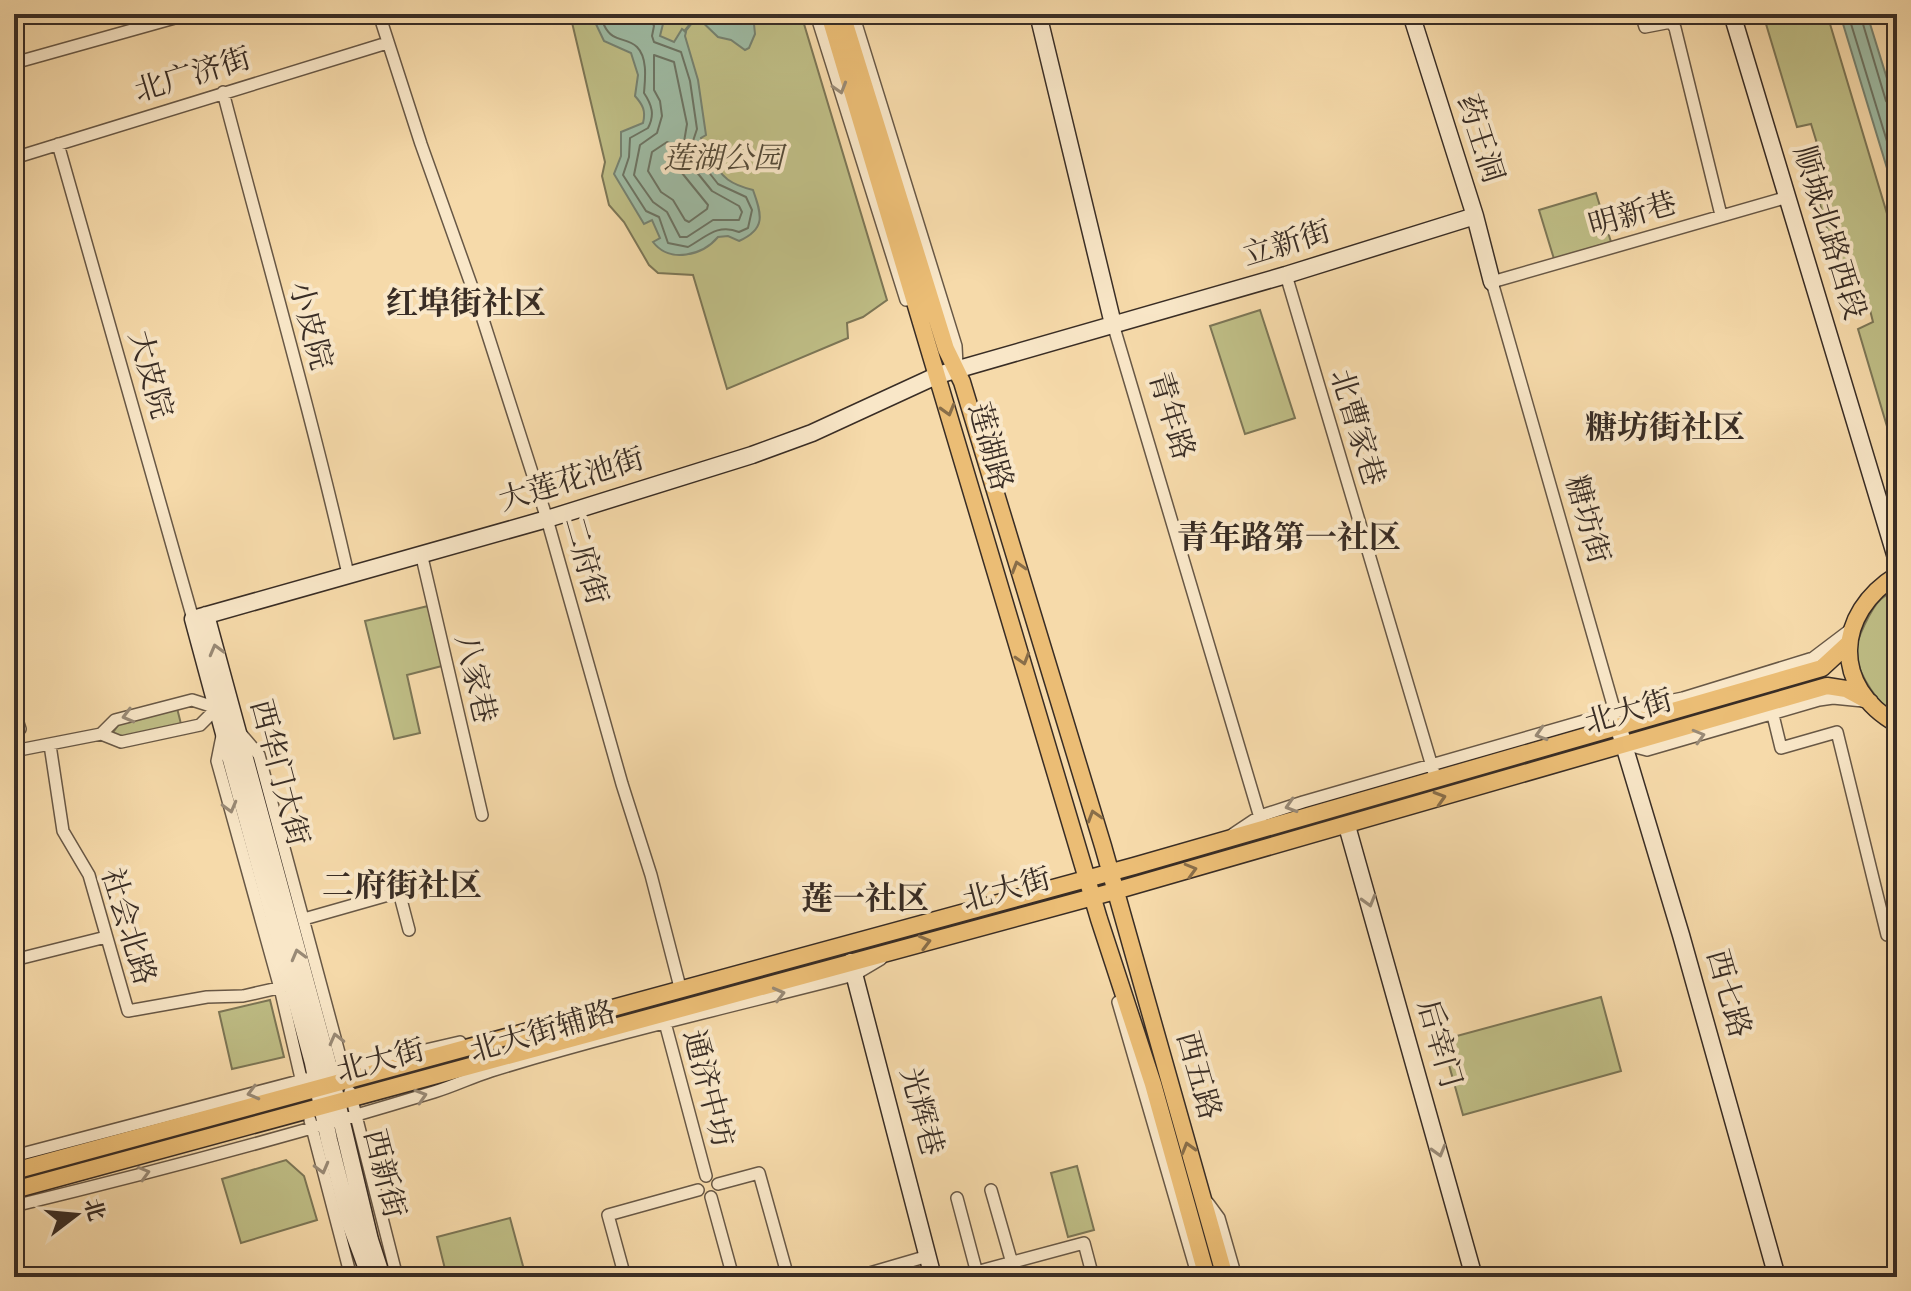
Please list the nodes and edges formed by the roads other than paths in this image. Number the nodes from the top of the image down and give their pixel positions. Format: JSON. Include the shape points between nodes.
{"nodes":[{"id":1,"x":189,"y":14,"type":"edge"},
{"id":2,"x":379,"y":14,"type":"edge"},
{"id":3,"x":816,"y":14,"type":"edge"},
{"id":4,"x":829,"y":14,"type":"edge"},
{"id":5,"x":842,"y":14,"type":"edge"},
{"id":6,"x":853,"y":14,"type":"edge"},
{"id":7,"x":1038,"y":14,"type":"edge"},
{"id":8,"x":1411,"y":14,"type":"edge"},
{"id":9,"x":1641,"y":14,"type":"edge"},
{"id":10,"x":1732,"y":14,"type":"edge"},
{"id":11,"x":1895,"y":14,"type":"edge"},
{"id":12,"x":1897,"y":21,"type":"edge"},
{"id":13,"x":387,"y":43,"type":"junction"},
{"id":14,"x":14,"y":63,"type":"edge"},
{"id":15,"x":223,"y":92,"type":"junction"},
{"id":16,"x":58,"y":144,"type":"junction"},
{"id":17,"x":14,"y":158,"type":"edge"},
{"id":18,"x":1788,"y":197,"type":"junction"},
{"id":19,"x":1721,"y":215,"type":"junction"},
{"id":20,"x":1475,"y":216,"type":"junction"},
{"id":21,"x":1286,"y":275,"type":"junction"},
{"id":22,"x":1492,"y":282,"type":"junction"},
{"id":23,"x":1113,"y":324,"type":"junction"},
{"id":24,"x":957,"y":369,"type":"junction"},
{"id":25,"x":938,"y":375,"type":"junction"},
{"id":26,"x":547,"y":519,"type":"junction"},
{"id":27,"x":421,"y":553,"type":"junction"},
{"id":28,"x":1897,"y":561,"type":"edge"},
{"id":29,"x":348,"y":574,"type":"junction"},
{"id":30,"x":1897,"y":575,"type":"edge"},
{"id":31,"x":199,"y":617,"type":"junction"},
{"id":32,"x":1849,"y":637,"type":"junction"},
{"id":33,"x":1870,"y":702,"type":"junction"},
{"id":34,"x":217,"y":708,"type":"junction"},
{"id":35,"x":1771,"y":709,"type":"junction"},
{"id":36,"x":14,"y":710,"type":"edge"},
{"id":37,"x":1617,"y":719,"type":"junction"},
{"id":38,"x":1897,"y":724,"type":"edge"},
{"id":39,"x":20,"y":729,"type":"dead end"},
{"id":40,"x":230,"y":730,"type":"junction"},
{"id":41,"x":101,"y":734,"type":"junction"},
{"id":42,"x":1624,"y":744,"type":"junction"},
{"id":43,"x":50,"y":745,"type":"junction"},
{"id":44,"x":21,"y":748,"type":"edge"},
{"id":45,"x":1434,"y":773,"type":"junction"},
{"id":46,"x":482,"y":815,"type":"dead end"},
{"id":47,"x":1262,"y":822,"type":"junction"},
{"id":48,"x":1347,"y":826,"type":"junction"},
{"id":49,"x":1110,"y":872,"type":"junction"},
{"id":50,"x":1088,"y":878,"type":"junction"},
{"id":51,"x":1115,"y":891,"type":"junction"},
{"id":52,"x":1093,"y":897,"type":"junction"},
{"id":53,"x":304,"y":919,"type":"junction"},
{"id":54,"x":409,"y":930,"type":"dead end"},
{"id":55,"x":1887,"y":935,"type":"dead end"},
{"id":56,"x":106,"y":937,"type":"junction"},
{"id":57,"x":14,"y":960,"type":"edge"},
{"id":58,"x":1114,"y":962,"type":"junction"},
{"id":59,"x":852,"y":969,"type":"junction"},
{"id":60,"x":285,"y":987,"type":"junction"},
{"id":61,"x":680,"y":988,"type":"junction"},
{"id":62,"x":664,"y":1018,"type":"junction"},
{"id":63,"x":324,"y":1081,"type":"junction"},
{"id":64,"x":332,"y":1113,"type":"junction"},
{"id":65,"x":14,"y":1156,"type":"edge"},
{"id":66,"x":14,"y":1171,"type":"edge"},
{"id":67,"x":706,"y":1176,"type":"junction"},
{"id":68,"x":718,"y":1184,"type":"junction"},
{"id":69,"x":14,"y":1190,"type":"edge"},
{"id":70,"x":698,"y":1190,"type":"junction"},
{"id":71,"x":991,"y":1190,"type":"dead end"},
{"id":72,"x":1201,"y":1194,"type":"junction"},
{"id":73,"x":711,"y":1197,"type":"junction"},
{"id":74,"x":957,"y":1198,"type":"dead end"},
{"id":75,"x":14,"y":1206,"type":"edge"},
{"id":76,"x":928,"y":1256,"type":"junction"},
{"id":77,"x":1011,"y":1261,"type":"junction"},
{"id":78,"x":977,"y":1274,"type":"edge"},
{"id":79,"x":351,"y":1277,"type":"edge"},
{"id":80,"x":370,"y":1277,"type":"edge"},
{"id":81,"x":382,"y":1277,"type":"edge"},
{"id":82,"x":397,"y":1277,"type":"edge"},
{"id":83,"x":625,"y":1277,"type":"edge"},
{"id":84,"x":733,"y":1277,"type":"edge"},
{"id":85,"x":788,"y":1277,"type":"edge"},
{"id":86,"x":856,"y":1277,"type":"edge"},
{"id":87,"x":933,"y":1277,"type":"edge"},
{"id":88,"x":1016,"y":1277,"type":"edge"},
{"id":89,"x":1093,"y":1277,"type":"edge"},
{"id":90,"x":1198,"y":1277,"type":"edge"},
{"id":91,"x":1207,"y":1277,"type":"edge"},
{"id":92,"x":1225,"y":1277,"type":"edge"},
{"id":93,"x":1236,"y":1277,"type":"edge"},
{"id":94,"x":1474,"y":1277,"type":"edge"},
{"id":95,"x":1777,"y":1277,"type":"edge"}],
"edges":[{"from":1,"to":14,"type":"street"},
{"from":2,"to":13,"type":"street","name":"二府街"},
{"from":3,"to":25,"type":"street","one_way":true,"via":[[924,357]]},
{"from":4,"to":25,"type":"main road","name":"莲湖路"},
{"from":5,"to":24,"type":"main road","name":"莲湖路","via":[[946,349]]},
{"from":6,"to":24,"type":"street","via":[[956,346]]},
{"from":7,"to":23,"type":"street","name":"青年路"},
{"from":8,"to":20,"type":"street","name":"药王洞"},
{"from":9,"to":19,"type":"street","via":[[1645,27],[1671,22],[1675,28]]},
{"from":10,"to":18,"type":"street","name":"顺城北路西段"},
{"from":11,"to":12,"type":"main road"},
{"from":13,"to":15,"type":"street","name":"北广济街"},
{"from":13,"to":26,"type":"street","name":"二府街"},
{"from":15,"to":16,"type":"street","name":"北广济街"},
{"from":15,"to":29,"type":"street","name":"小皮院"},
{"from":16,"to":17,"type":"street","name":"北广济街"},
{"from":16,"to":31,"type":"street","name":"大皮院"},
{"from":18,"to":19,"type":"street","name":"明新巷"},
{"from":18,"to":28,"type":"street","name":"顺城北路西段"},
{"from":19,"to":22,"type":"street","name":"明新巷"},
{"from":20,"to":21,"type":"street","name":"立新街"},
{"from":20,"to":22,"type":"street","name":"药王洞"},
{"from":21,"to":23,"type":"street","name":"立新街"},
{"from":21,"to":45,"type":"street","name":"北曹家巷"},
{"from":22,"to":37,"type":"street","name":"糖坊街"},
{"from":23,"to":24,"type":"street","name":"立新街"},
{"from":23,"to":47,"type":"street","name":"青年路"},
{"from":24,"to":25,"type":"street","name":"大莲花池街"},
{"from":49,"to":24,"type":"main road","name":"莲湖路","one_way":true},
{"from":25,"to":26,"type":"street","name":"大莲花池街","via":[[812,433]]},
{"from":25,"to":50,"type":"main road","name":"莲湖路","one_way":true},
{"from":26,"to":27,"type":"street","name":"大莲花池街"},
{"from":26,"to":61,"type":"street","name":"二府街"},
{"from":27,"to":29,"type":"street","name":"大莲花池街"},
{"from":27,"to":46,"type":"street","name":"八家巷"},
{"from":29,"to":31,"type":"street","name":"大莲花池街"},
{"from":30,"to":32,"type":"main road","name":"北大街","via":[[1859,609]]},
{"from":31,"to":34,"type":"street","name":"西华门大街"},
{"from":40,"to":31,"type":"street","name":"西华门大街","one_way":true},
{"from":32,"to":33,"type":"main road","name":"北大街","via":[[1852,675]]},
{"from":32,"to":37,"type":"main road","name":"北大街","via":[[1822,668]]},
{"from":33,"to":35,"type":"main road","name":"北大街","via":[[1827,686]]},
{"from":33,"to":38,"type":"main road","name":"北大街"},
{"from":34,"to":40,"type":"street","name":"西华门大街"},
{"from":34,"to":41,"type":"street","one_way":true,"via":[[192,700],[115,720]]},
{"from":34,"to":41,"type":"street","via":[[200,725],[121,742]]},
{"from":42,"to":35,"type":"main road","name":"北大街","one_way":true},
{"from":35,"to":55,"type":"street","via":[[1781,748],[1837,732]]},
{"from":36,"to":39,"type":"street"},
{"from":37,"to":42,"type":"street","name":"西七路"},
{"from":37,"to":45,"type":"main road","name":"北大街","one_way":true},
{"from":40,"to":53,"type":"street","via":[[259,755]]},
{"from":40,"to":60,"type":"street","name":"西华门大街","one_way":true},
{"from":63,"to":40,"type":"street","name":"西华门大街","one_way":true},
{"from":41,"to":43,"type":"street"},
{"from":48,"to":42,"type":"main road","name":"北大街","one_way":true},
{"from":42,"to":95,"type":"street","name":"西七路"},
{"from":43,"to":44,"type":"street"},
{"from":43,"to":56,"type":"street","name":"社会北路","via":[[63,831],[89,875]]},
{"from":45,"to":47,"type":"main road","name":"北大街","one_way":true},
{"from":47,"to":49,"type":"main road","name":"北大街","via":[[1224,840]]},
{"from":51,"to":48,"type":"main road","name":"北大街","one_way":true},
{"from":48,"to":94,"type":"street","name":"后宰门","one_way":true},
{"from":49,"to":50,"type":"main road","name":"北大街"},
{"from":49,"to":51,"type":"main road","name":"莲湖路"},
{"from":50,"to":52,"type":"main road","name":"莲湖路"},
{"from":50,"to":61,"type":"main road","name":"北大街"},
{"from":51,"to":52,"type":"main road","name":"北大街"},
{"from":72,"to":51,"type":"main road","name":"西五路","one_way":true},
{"from":52,"to":58,"type":"main road","name":"西五路"},
{"from":59,"to":52,"type":"main road","name":"北大街","one_way":true,"via":[[897,949]]},
{"from":53,"to":54,"type":"street","via":[[399,892]]},
{"from":63,"to":53,"type":"street","one_way":true},
{"from":56,"to":57,"type":"street"},
{"from":56,"to":60,"type":"street","name":"社会北路","via":[[128,1011]]},
{"from":58,"to":90,"type":"street","via":[[1117,998]]},
{"from":58,"to":91,"type":"main road","name":"西五路"},
{"from":62,"to":59,"type":"main road","name":"北大街","one_way":true},
{"from":59,"to":76,"type":"street","name":"光辉巷"},
{"from":60,"to":63,"type":"street","name":"西华门大街"},
{"from":61,"to":63,"type":"main road","name":"北大街"},
{"from":64,"to":62,"type":"main road","name":"北大街","one_way":true},
{"from":62,"to":67,"type":"street","name":"通济中坊"},
{"from":63,"to":64,"type":"street","name":"西新街"},
{"from":63,"to":64,"type":"street"},
{"from":63,"to":65,"type":"street","one_way":true},
{"from":63,"to":66,"type":"main road","name":"北大街"},
{"from":64,"to":69,"type":"main road","name":"北大街"},
{"from":75,"to":64,"type":"street","one_way":true,"via":[[106,1184]]},
{"from":64,"to":79,"type":"street","one_way":true},
{"from":64,"to":80,"type":"street","name":"西新街","via":[[350,1223]]},
{"from":64,"to":81,"type":"street","name":"西新街"},
{"from":64,"to":82,"type":"street"},
{"from":67,"to":68,"type":"street"},
{"from":67,"to":70,"type":"street"},
{"from":68,"to":73,"type":"street","via":[[718,1193]]},
{"from":68,"to":85,"type":"street","via":[[759,1173]]},
{"from":70,"to":73,"type":"street"},
{"from":70,"to":83,"type":"street","via":[[608,1215]]},
{"from":71,"to":77,"type":"street"},
{"from":72,"to":92,"type":"main road","name":"西五路"},
{"from":72,"to":93,"type":"street","via":[[1219,1218]]},
{"from":73,"to":84,"type":"street"},
{"from":74,"to":78,"type":"street"},
{"from":76,"to":86,"type":"street"},
{"from":76,"to":87,"type":"street","name":"光辉巷"},
{"from":77,"to":78,"type":"street"},
{"from":77,"to":88,"type":"street"},
{"from":77,"to":89,"type":"street","via":[[1084,1243]]}]}
